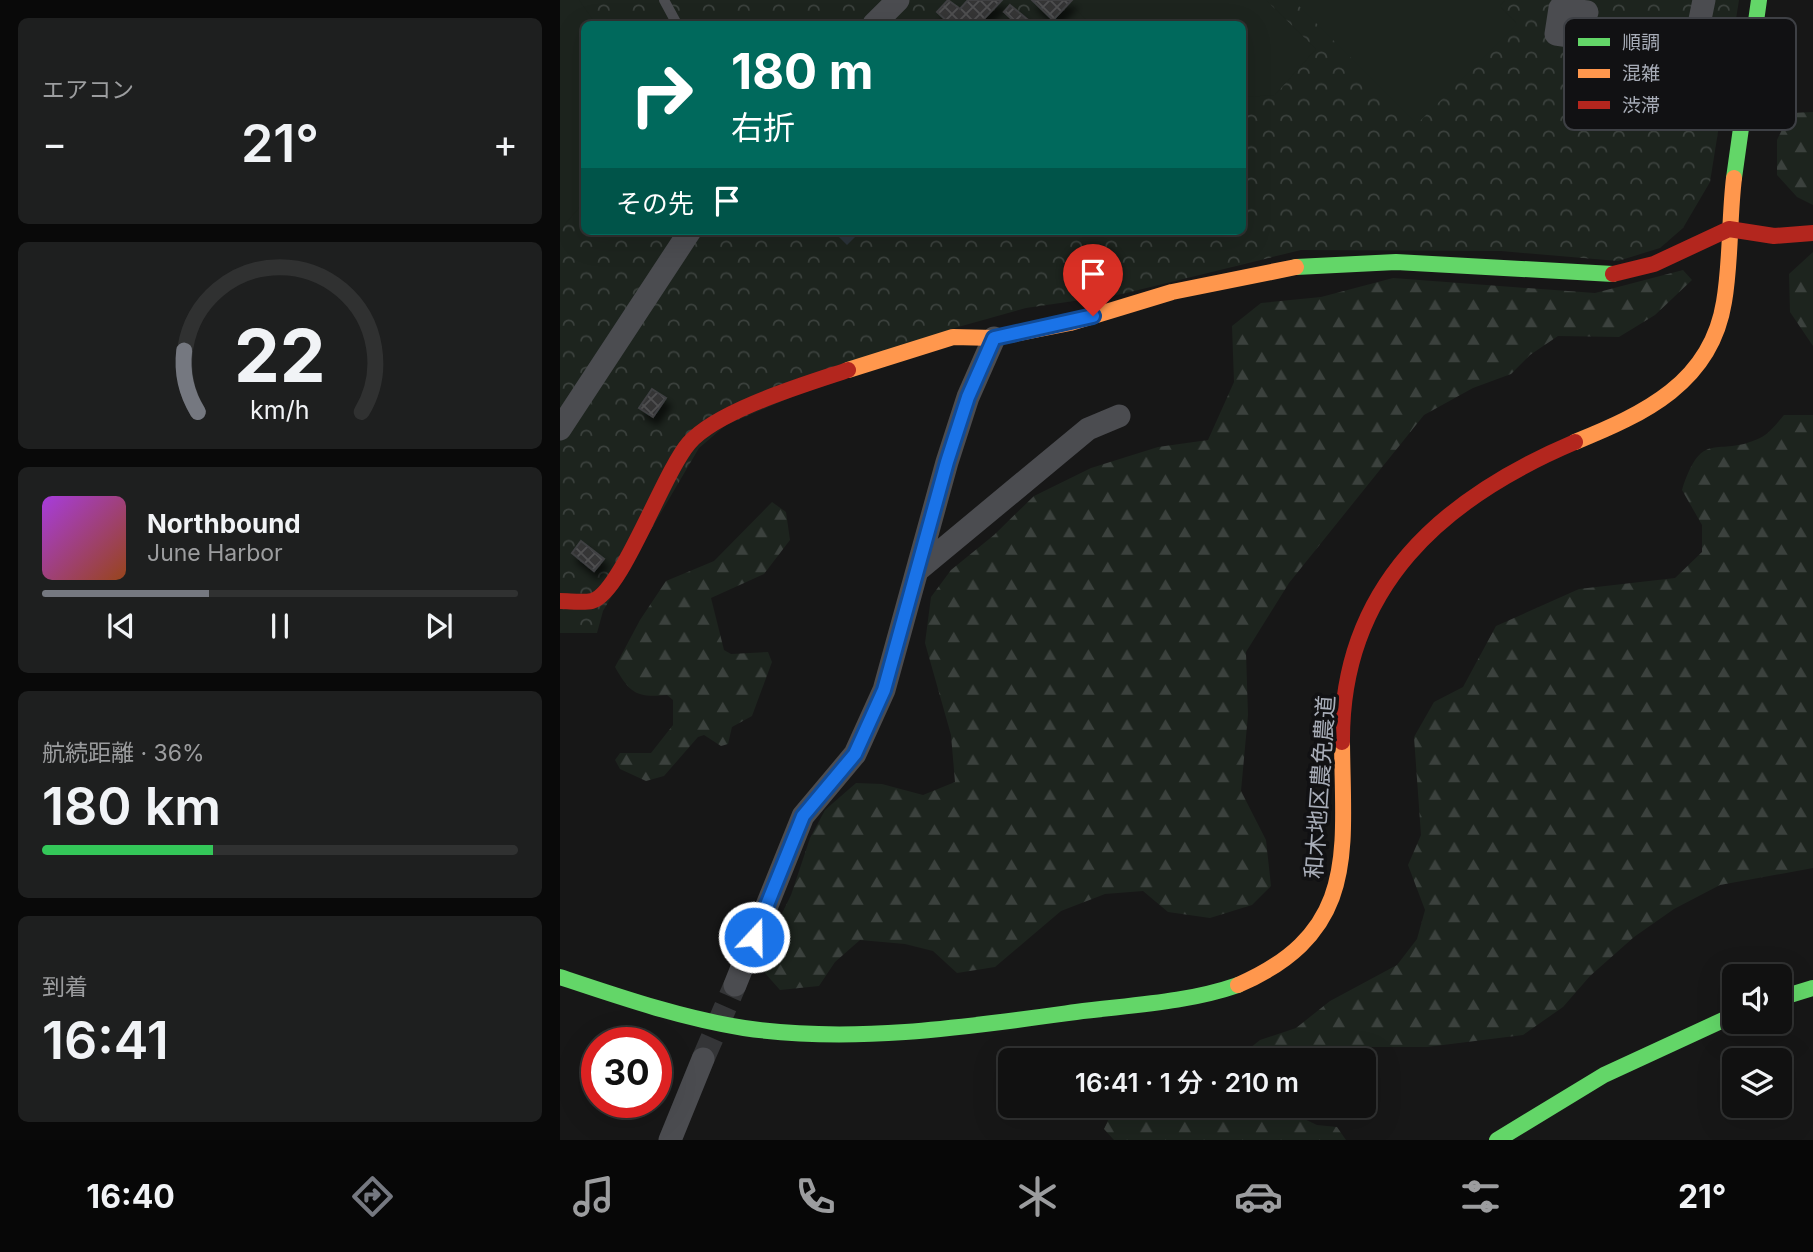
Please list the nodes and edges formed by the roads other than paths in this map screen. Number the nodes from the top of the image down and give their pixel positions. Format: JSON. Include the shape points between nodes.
{"nodes":[{"id":1,"x":664,"y":0,"type":"edge"},
{"id":2,"x":898,"y":0,"type":"edge"},
{"id":3,"x":1704,"y":0,"type":"edge"},
{"id":4,"x":1759,"y":0,"type":"edge"},
{"id":5,"x":1700,"y":18,"type":"edge"},
{"id":6,"x":1757,"y":18,"type":"edge"},
{"id":7,"x":675,"y":21,"type":"edge"},
{"id":8,"x":877,"y":21,"type":"edge"},
{"id":9,"x":1742,"y":130,"type":"edge"},
{"id":10,"x":1729,"y":229,"type":"junction"},
{"id":11,"x":1813,"y":233,"type":"edge"},
{"id":12,"x":687,"y":235,"type":"edge"},
{"id":13,"x":994,"y":338,"type":"junction"},
{"id":14,"x":1119,"y":416,"type":"dead end"},
{"id":15,"x":560,"y":429,"type":"edge"},
{"id":16,"x":918,"y":570,"type":"junction"},
{"id":17,"x":560,"y":601,"type":"edge"},
{"id":18,"x":560,"y":977,"type":"edge"},
{"id":19,"x":735,"y":985,"type":"tunnel mouth"},
{"id":20,"x":1813,"y":988,"type":"edge"},
{"id":21,"x":1792,"y":994,"type":"edge"},
{"id":22,"x":1722,"y":1021,"type":"edge"},
{"id":23,"x":703,"y":1059,"type":"tunnel mouth"},
{"id":24,"x":670,"y":1140,"type":"edge"},
{"id":25,"x":1497,"y":1140,"type":"edge"}],
"edges":[{"from":1,"to":7,"type":"lane"},
{"from":2,"to":8,"type":"street"},
{"from":3,"to":5,"type":"street"},
{"from":4,"to":6,"type":"main road","name":"和木地区農免農道"},
{"from":9,"to":10,"type":"main road","name":"和木地区農免農道"},
{"from":10,"to":11,"type":"main road","via":[[1774,236]]},
{"from":10,"to":13,"type":"main road","via":[[1654,264],[1614,274],[1396,262],[1293,267],[1212,282],[1070,323]]},
{"from":10,"to":18,"type":"main road","name":"和木地区農免農道","via":[[1730,280],[1721,319],[1695,372],[1651,408],[1553,452],[1462,502],[1438,521],[1395,569],[1369,620],[1345,702],[1338,886],[1314,933],[1270,968],[1219,992],[1009,1022],[800,1033],[675,1013]]},
{"from":12,"to":15,"type":"street"},
{"from":13,"to":16,"type":"street","via":[[968,397]]},
{"from":13,"to":17,"type":"main road","via":[[953,337],[789,389],[718,420],[682,451],[651,502],[618,578],[606,593],[593,601]]},
{"from":14,"to":16,"type":"street","via":[[1088,429]]},
{"from":16,"to":19,"type":"street","via":[[884,690],[868,727],[855,754],[803,816]]},
{"from":20,"to":21,"type":"main road"},
{"from":22,"to":25,"type":"main road","via":[[1604,1075]]},
{"from":23,"to":24,"type":"street"}]}
